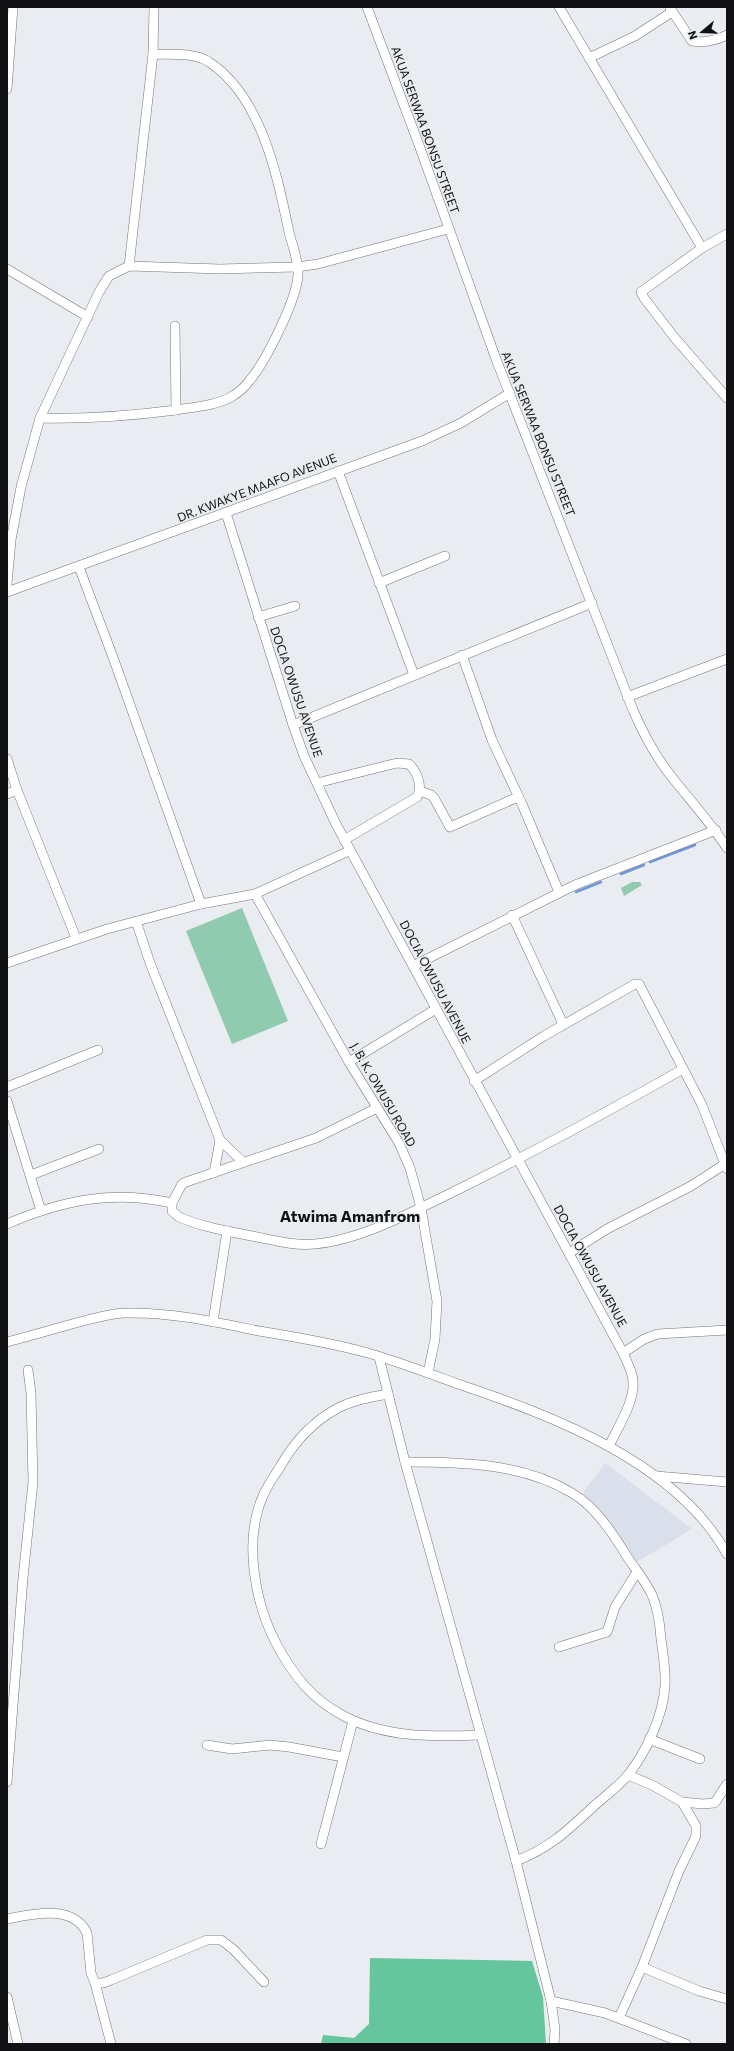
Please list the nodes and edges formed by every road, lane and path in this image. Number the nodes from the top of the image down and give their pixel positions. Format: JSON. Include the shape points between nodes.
{"nodes":[{"id":1,"x":13,"y":7,"type":"edge"},
{"id":2,"x":154,"y":7,"type":"edge"},
{"id":3,"x":367,"y":7,"type":"edge"},
{"id":4,"x":559,"y":7,"type":"edge"},
{"id":5,"x":670,"y":9,"type":"edge"},
{"id":6,"x":727,"y":35,"type":"edge"},
{"id":7,"x":153,"y":54,"type":"junction"},
{"id":8,"x":589,"y":58,"type":"junction"},
{"id":9,"x":7,"y":89,"type":"edge"},
{"id":10,"x":448,"y":229,"type":"junction"},
{"id":11,"x":727,"y":234,"type":"edge"},
{"id":12,"x":702,"y":248,"type":"junction"},
{"id":13,"x":129,"y":266,"type":"junction"},
{"id":14,"x":297,"y":267,"type":"junction"},
{"id":15,"x":7,"y":269,"type":"edge"},
{"id":16,"x":88,"y":317,"type":"junction"},
{"id":17,"x":175,"y":326,"type":"dead end"},
{"id":18,"x":510,"y":393,"type":"junction"},
{"id":19,"x":727,"y":398,"type":"edge"},
{"id":20,"x":176,"y":410,"type":"junction"},
{"id":21,"x":40,"y":418,"type":"junction"},
{"id":22,"x":338,"y":471,"type":"junction"},
{"id":23,"x":226,"y":513,"type":"junction"},
{"id":24,"x":446,"y":556,"type":"dead end"},
{"id":25,"x":79,"y":567,"type":"junction"},
{"id":26,"x":379,"y":583,"type":"junction"},
{"id":27,"x":7,"y":584,"type":"edge"},
{"id":28,"x":7,"y":592,"type":"edge"},
{"id":29,"x":592,"y":603,"type":"junction"},
{"id":30,"x":295,"y":606,"type":"dead end"},
{"id":31,"x":258,"y":617,"type":"junction"},
{"id":32,"x":462,"y":655,"type":"junction"},
{"id":33,"x":727,"y":659,"type":"edge"},
{"id":34,"x":414,"y":675,"type":"junction"},
{"id":35,"x":627,"y":697,"type":"junction"},
{"id":36,"x":293,"y":725,"type":"junction"},
{"id":37,"x":7,"y":758,"type":"edge"},
{"id":38,"x":317,"y":783,"type":"junction"},
{"id":39,"x":17,"y":790,"type":"junction"},
{"id":40,"x":420,"y":791,"type":"junction"},
{"id":41,"x":7,"y":794,"type":"edge"},
{"id":42,"x":518,"y":797,"type":"junction"},
{"id":43,"x":716,"y":830,"type":"junction"},
{"id":44,"x":344,"y":840,"type":"junction"},
{"id":45,"x":727,"y":848,"type":"edge"},
{"id":46,"x":349,"y":851,"type":"junction"},
{"id":47,"x":559,"y":892,"type":"junction"},
{"id":48,"x":255,"y":894,"type":"junction"},
{"id":49,"x":201,"y":904,"type":"junction"},
{"id":50,"x":512,"y":915,"type":"junction"},
{"id":51,"x":136,"y":921,"type":"junction"},
{"id":52,"x":76,"y":938,"type":"junction"},
{"id":53,"x":7,"y":963,"type":"edge"},
{"id":54,"x":413,"y":966,"type":"junction"},
{"id":55,"x":436,"y":1009,"type":"junction"},
{"id":56,"x":563,"y":1024,"type":"junction"},
{"id":57,"x":98,"y":1050,"type":"dead end"},
{"id":58,"x":350,"y":1062,"type":"junction"},
{"id":59,"x":683,"y":1068,"type":"junction"},
{"id":60,"x":474,"y":1081,"type":"junction"},
{"id":61,"x":7,"y":1087,"type":"edge"},
{"id":62,"x":7,"y":1101,"type":"edge"},
{"id":63,"x":377,"y":1108,"type":"junction"},
{"id":64,"x":220,"y":1140,"type":"junction"},
{"id":65,"x":724,"y":1146,"type":"edge"},
{"id":66,"x":99,"y":1149,"type":"dead end"},
{"id":67,"x":518,"y":1160,"type":"junction"},
{"id":68,"x":243,"y":1162,"type":"junction"},
{"id":69,"x":726,"y":1166,"type":"edge"},
{"id":70,"x":214,"y":1172,"type":"junction"},
{"id":71,"x":31,"y":1175,"type":"junction"},
{"id":72,"x":172,"y":1203,"type":"junction"},
{"id":73,"x":421,"y":1208,"type":"junction"},
{"id":74,"x":41,"y":1210,"type":"junction"},
{"id":75,"x":7,"y":1224,"type":"edge"},
{"id":76,"x":227,"y":1231,"type":"junction"},
{"id":77,"x":569,"y":1253,"type":"junction"},
{"id":78,"x":213,"y":1322,"type":"junction"},
{"id":79,"x":727,"y":1330,"type":"edge"},
{"id":80,"x":7,"y":1342,"type":"edge"},
{"id":81,"x":623,"y":1353,"type":"junction"},
{"id":82,"x":379,"y":1357,"type":"junction"},
{"id":83,"x":28,"y":1370,"type":"dead end"},
{"id":84,"x":428,"y":1373,"type":"junction"},
{"id":85,"x":388,"y":1394,"type":"junction"},
{"id":86,"x":609,"y":1446,"type":"junction"},
{"id":87,"x":405,"y":1462,"type":"junction"},
{"id":88,"x":656,"y":1476,"type":"junction"},
{"id":89,"x":727,"y":1482,"type":"edge"},
{"id":90,"x":727,"y":1554,"type":"edge"},
{"id":91,"x":637,"y":1572,"type":"junction"},
{"id":92,"x":560,"y":1647,"type":"dead end"},
{"id":93,"x":353,"y":1721,"type":"junction"},
{"id":94,"x":481,"y":1735,"type":"junction"},
{"id":95,"x":649,"y":1739,"type":"junction"},
{"id":96,"x":207,"y":1745,"type":"dead end"},
{"id":97,"x":343,"y":1757,"type":"junction"},
{"id":98,"x":700,"y":1759,"type":"dead end"},
{"id":99,"x":628,"y":1775,"type":"junction"},
{"id":100,"x":7,"y":1782,"type":"edge"},
{"id":101,"x":727,"y":1784,"type":"edge"},
{"id":102,"x":682,"y":1802,"type":"junction"},
{"id":103,"x":321,"y":1844,"type":"dead end"},
{"id":104,"x":516,"y":1861,"type":"junction"},
{"id":105,"x":7,"y":1918,"type":"edge"},
{"id":106,"x":642,"y":1967,"type":"junction"},
{"id":107,"x":264,"y":1982,"type":"dead end"},
{"id":108,"x":95,"y":1983,"type":"junction"},
{"id":109,"x":7,"y":1997,"type":"edge"},
{"id":110,"x":727,"y":1999,"type":"edge"},
{"id":111,"x":551,"y":2001,"type":"junction"},
{"id":112,"x":619,"y":2018,"type":"junction"},
{"id":113,"x":18,"y":2044,"type":"edge"},
{"id":114,"x":111,"y":2044,"type":"edge"},
{"id":115,"x":554,"y":2044,"type":"edge"},
{"id":116,"x":686,"y":2044,"type":"edge"}],
"edges":[{"from":1,"to":9,"type":"street"},
{"from":2,"to":7,"type":"street"},
{"from":3,"to":10,"type":"street","name":"AKUA SERWAA BONSU STREET","via":[[420,145]]},
{"from":4,"to":8,"type":"street"},
{"from":5,"to":6,"type":"street","via":[[692,41],[704,43]]},
{"from":5,"to":8,"type":"street","via":[[635,36]]},
{"from":7,"to":13,"type":"street"},
{"from":7,"to":14,"type":"street","via":[[204,59],[235,84],[249,105],[269,156]]},
{"from":8,"to":12,"type":"street"},
{"from":10,"to":14,"type":"street","via":[[332,261]]},
{"from":10,"to":18,"type":"street","name":"AKUA SERWAA BONSU STREET"},
{"from":11,"to":12,"type":"street"},
{"from":12,"to":19,"type":"street","via":[[642,291],[644,298],[674,337]]},
{"from":13,"to":14,"type":"street","via":[[220,269]]},
{"from":13,"to":16,"type":"street","via":[[109,276]]},
{"from":14,"to":20,"type":"street","via":[[296,289],[260,367],[250,381],[230,398]]},
{"from":15,"to":16,"type":"street"},
{"from":16,"to":21,"type":"street"},
{"from":17,"to":20,"type":"street"},
{"from":18,"to":22,"type":"street","name":"DR. KWAKYE MAAFO AVENUE","via":[[467,420],[435,436]]},
{"from":18,"to":29,"type":"street","name":"AKUA SERWAA BONSU STREET"},
{"from":20,"to":21,"type":"street","via":[[113,418]]},
{"from":21,"to":27,"type":"street","via":[[21,487],[11,540]]},
{"from":22,"to":23,"type":"street","name":"DR. KWAKYE MAAFO AVENUE"},
{"from":22,"to":26,"type":"street"},
{"from":23,"to":25,"type":"street","name":"DR. KWAKYE MAAFO AVENUE"},
{"from":23,"to":31,"type":"street","name":"DOCIA OWUSU AVENUE"},
{"from":24,"to":26,"type":"street"},
{"from":25,"to":28,"type":"street","name":"DR. KWAKYE MAAFO AVENUE"},
{"from":25,"to":49,"type":"street"},
{"from":26,"to":34,"type":"street"},
{"from":29,"to":32,"type":"street"},
{"from":29,"to":35,"type":"street","name":"AKUA SERWAA BONSU STREET"},
{"from":30,"to":31,"type":"street"},
{"from":31,"to":36,"type":"street","name":"DOCIA OWUSU AVENUE"},
{"from":32,"to":34,"type":"street"},
{"from":32,"to":42,"type":"street","via":[[492,740]]},
{"from":33,"to":35,"type":"street"},
{"from":34,"to":36,"type":"street"},
{"from":35,"to":43,"type":"street","name":"AKUA SERWAA BONSU STREET","via":[[644,735],[670,774]]},
{"from":36,"to":38,"type":"street","name":"DOCIA OWUSU AVENUE"},
{"from":37,"to":39,"type":"street"},
{"from":38,"to":40,"type":"street","via":[[403,763],[413,768]]},
{"from":38,"to":44,"type":"street","name":"DOCIA OWUSU AVENUE"},
{"from":39,"to":41,"type":"street"},
{"from":39,"to":52,"type":"street"},
{"from":40,"to":42,"type":"street","via":[[431,795],[448,825],[453,827]]},
{"from":40,"to":44,"type":"street","via":[[413,800]]},
{"from":42,"to":47,"type":"street"},
{"from":43,"to":45,"type":"street","name":"AKUA SERWAA BONSU STREET"},
{"from":43,"to":47,"type":"street"},
{"from":44,"to":46,"type":"street","name":"DOCIA OWUSU AVENUE"},
{"from":46,"to":48,"type":"street"},
{"from":46,"to":54,"type":"street","name":"DOCIA OWUSU AVENUE"},
{"from":47,"to":50,"type":"street"},
{"from":48,"to":49,"type":"street"},
{"from":48,"to":58,"type":"street","name":"J. B. K. OWUSU ROAD"},
{"from":49,"to":51,"type":"street"},
{"from":50,"to":54,"type":"street"},
{"from":50,"to":56,"type":"street"},
{"from":51,"to":52,"type":"street"},
{"from":51,"to":64,"type":"street","via":[[150,964]]},
{"from":52,"to":53,"type":"street"},
{"from":54,"to":55,"type":"street","name":"DOCIA OWUSU AVENUE"},
{"from":55,"to":58,"type":"street"},
{"from":55,"to":60,"type":"street","name":"DOCIA OWUSU AVENUE"},
{"from":56,"to":59,"type":"street","via":[[639,984]]},
{"from":56,"to":60,"type":"street"},
{"from":57,"to":61,"type":"street"},
{"from":58,"to":63,"type":"street","name":"J. B. K. OWUSU ROAD"},
{"from":59,"to":65,"type":"street"},
{"from":59,"to":67,"type":"street"},
{"from":60,"to":67,"type":"street","name":"DOCIA OWUSU AVENUE"},
{"from":62,"to":71,"type":"street"},
{"from":63,"to":68,"type":"street","via":[[316,1138]]},
{"from":63,"to":73,"type":"street","name":"J. B. K. OWUSU ROAD","via":[[399,1143],[410,1168]]},
{"from":64,"to":68,"type":"street"},
{"from":64,"to":70,"type":"street"},
{"from":65,"to":69,"type":"street"},
{"from":66,"to":71,"type":"street"},
{"from":67,"to":73,"type":"street"},
{"from":67,"to":77,"type":"street","name":"DOCIA OWUSU AVENUE"},
{"from":68,"to":70,"type":"street"},
{"from":69,"to":77,"type":"street","via":[[607,1229]]},
{"from":70,"to":72,"type":"street","via":[[184,1182]]},
{"from":71,"to":74,"type":"street"},
{"from":72,"to":74,"type":"street","via":[[127,1196],[100,1198]]},
{"from":72,"to":76,"type":"street","via":[[172,1211],[179,1217]]},
{"from":73,"to":76,"type":"street","via":[[351,1236],[315,1244],[287,1243]]},
{"from":73,"to":84,"type":"street","name":"J. B. K. OWUSU ROAD","via":[[437,1300],[436,1339]]},
{"from":74,"to":75,"type":"street"},
{"from":76,"to":78,"type":"street"},
{"from":77,"to":81,"type":"street","name":"DOCIA OWUSU AVENUE"},
{"from":78,"to":80,"type":"street","via":[[155,1314],[116,1313]]},
{"from":78,"to":82,"type":"street","via":[[315,1340]]},
{"from":79,"to":81,"type":"street","via":[[658,1334],[644,1339]]},
{"from":81,"to":86,"type":"street","name":"DOCIA OWUSU AVENUE","via":[[632,1376],[633,1390]]},
{"from":82,"to":84,"type":"street"},
{"from":82,"to":85,"type":"street"},
{"from":83,"to":100,"type":"street","via":[[32,1407],[33,1482]]},
{"from":84,"to":86,"type":"street","via":[[517,1405]]},
{"from":85,"to":87,"type":"street"},
{"from":85,"to":93,"type":"street","via":[[339,1408],[301,1436],[289,1451],[263,1496],[255,1533],[253,1561],[258,1599],[275,1642],[290,1669],[308,1691],[320,1702]]},
{"from":86,"to":88,"type":"street"},
{"from":87,"to":91,"type":"street","via":[[470,1463],[497,1467],[559,1486],[578,1496],[594,1511]]},
{"from":87,"to":94,"type":"street"},
{"from":88,"to":89,"type":"street"},
{"from":88,"to":90,"type":"street","via":[[703,1519]]},
{"from":91,"to":92,"type":"street","via":[[615,1607],[607,1632]]},
{"from":91,"to":95,"type":"street","via":[[652,1595],[657,1609],[664,1667],[663,1700]]},
{"from":93,"to":94,"type":"street","via":[[377,1729],[406,1734]]},
{"from":93,"to":97,"type":"street"},
{"from":94,"to":104,"type":"street"},
{"from":95,"to":98,"type":"street"},
{"from":95,"to":99,"type":"street"},
{"from":96,"to":97,"type":"street","via":[[232,1749],[283,1746]]},
{"from":97,"to":103,"type":"street"},
{"from":99,"to":102,"type":"street"},
{"from":99,"to":104,"type":"street","via":[[555,1841]]},
{"from":101,"to":102,"type":"street","via":[[714,1803]]},
{"from":102,"to":106,"type":"street","via":[[696,1826],[696,1836],[679,1871]]},
{"from":104,"to":111,"type":"street"},
{"from":105,"to":108,"type":"street","via":[[43,1912],[75,1920],[87,1933],[91,1973]]},
{"from":106,"to":110,"type":"street","via":[[699,1991]]},
{"from":106,"to":112,"type":"street"},
{"from":107,"to":108,"type":"street","via":[[221,1940],[207,1940],[111,1980]]},
{"from":108,"to":114,"type":"street"},
{"from":109,"to":113,"type":"street"},
{"from":111,"to":112,"type":"street"},
{"from":111,"to":115,"type":"street"},
{"from":112,"to":116,"type":"street"}]}
